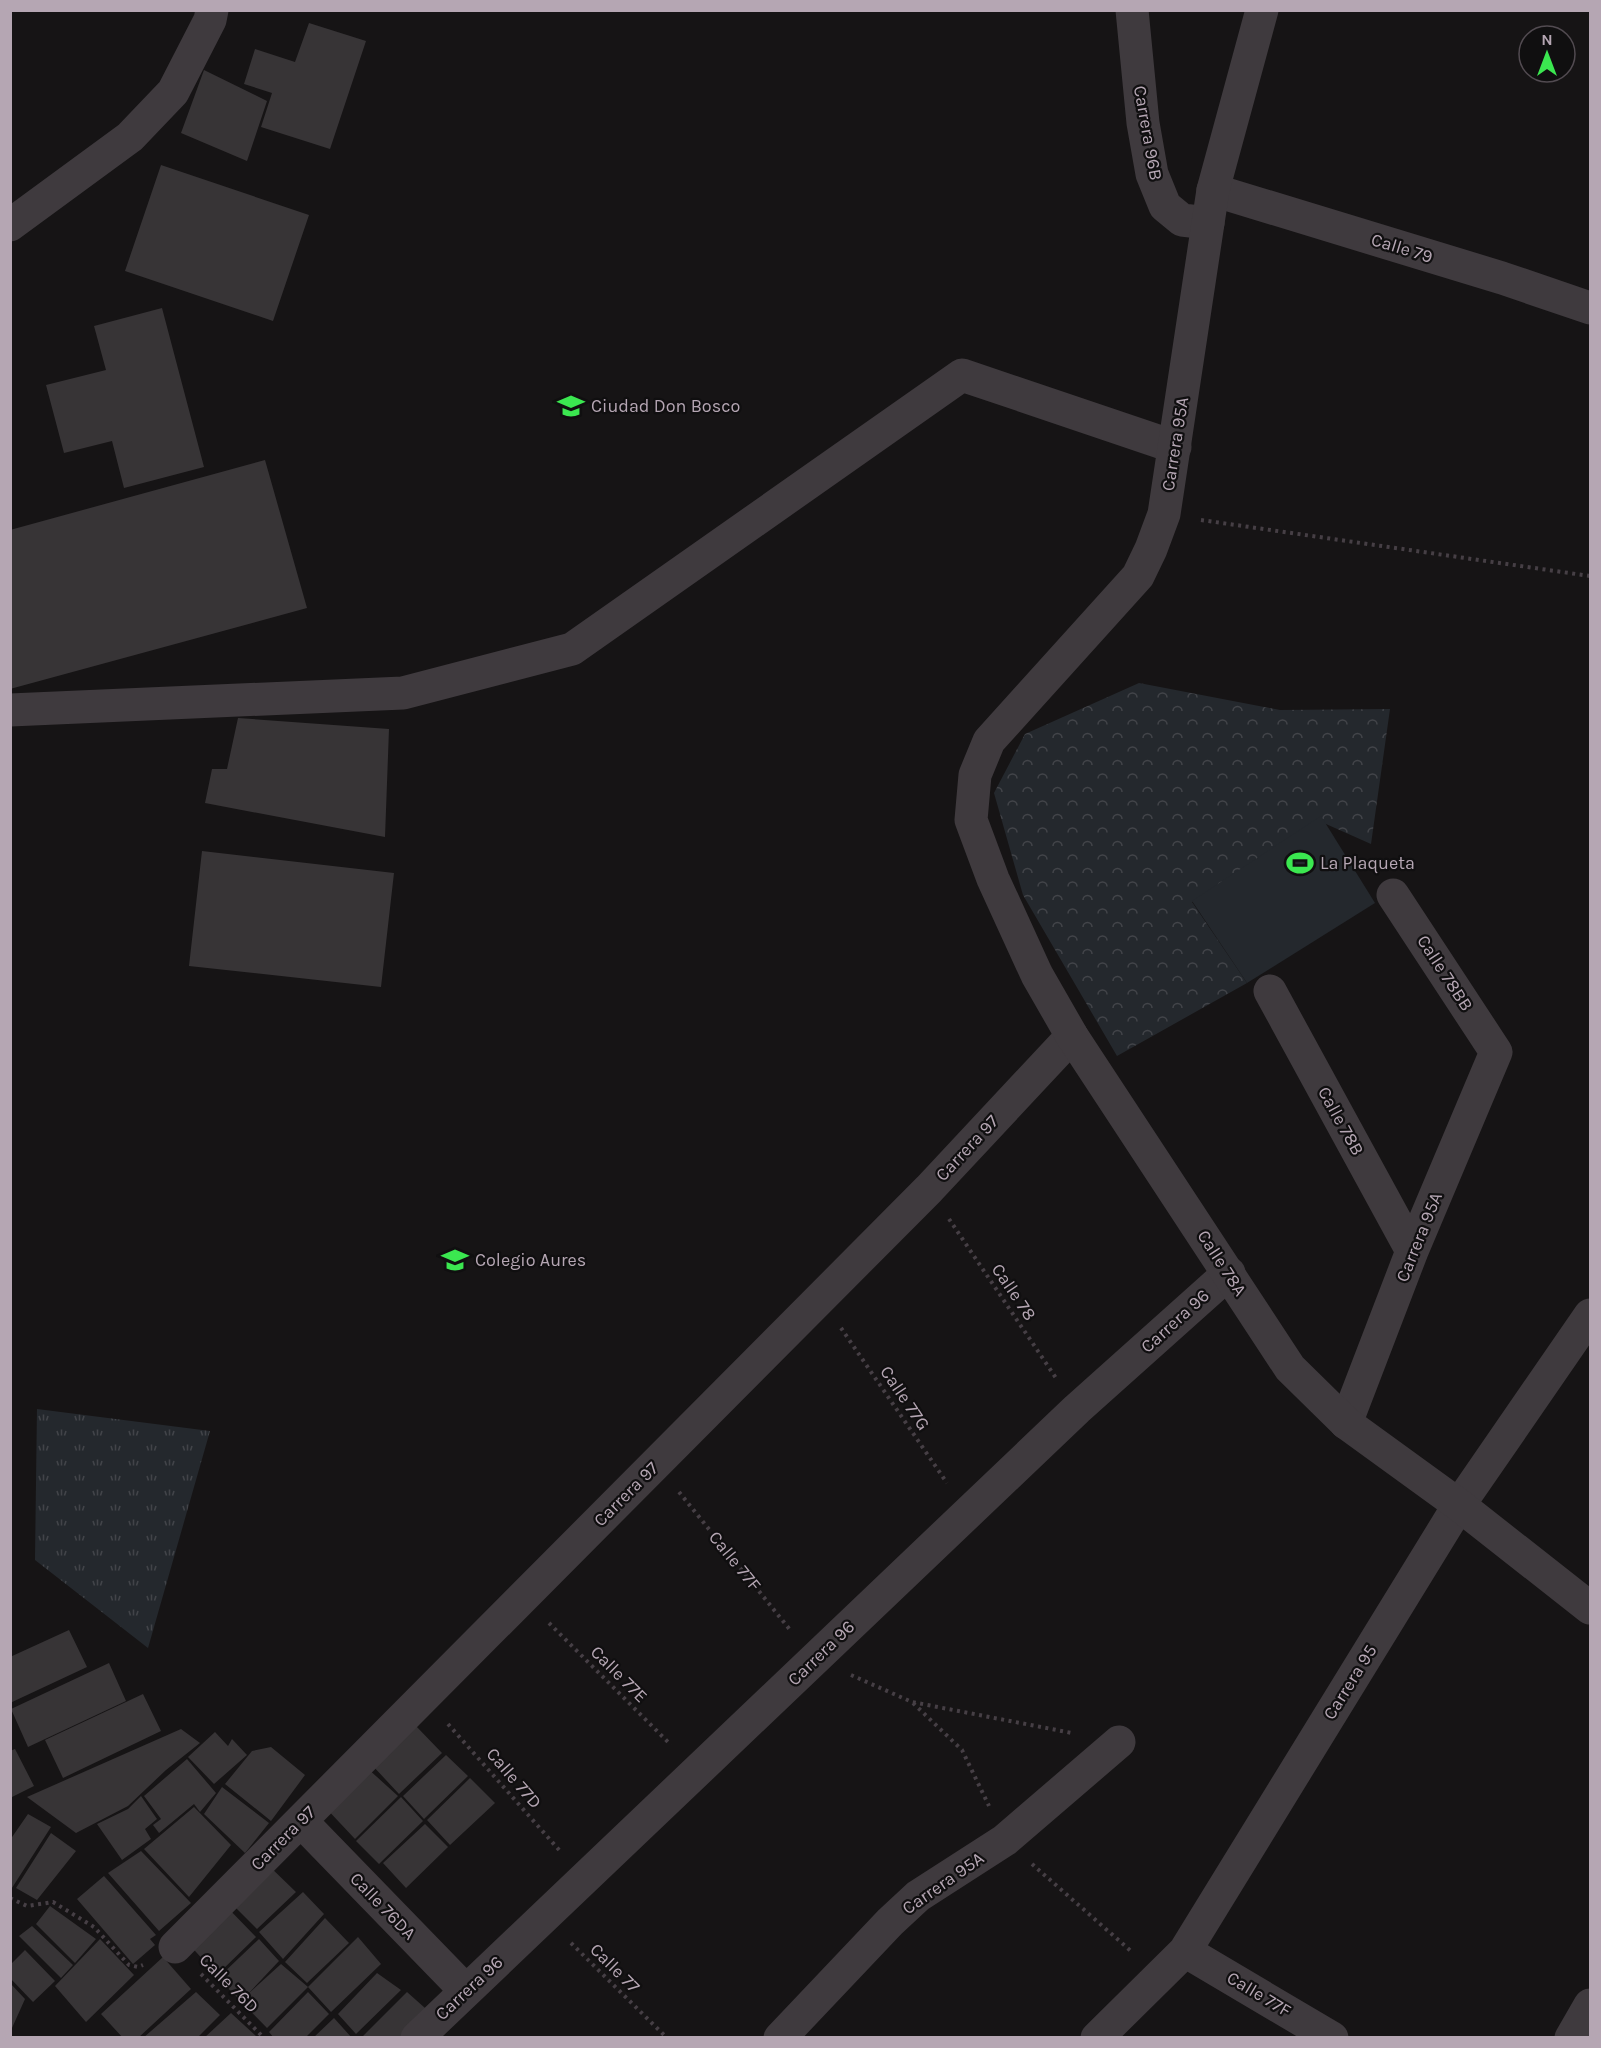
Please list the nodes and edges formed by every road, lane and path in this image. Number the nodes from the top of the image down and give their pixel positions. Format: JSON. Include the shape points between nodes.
{"nodes":[{"id":1,"x":212,"y":10,"type":"edge"},
{"id":2,"x":1132,"y":10,"type":"edge"},
{"id":3,"x":1262,"y":10,"type":"edge"},
{"id":4,"x":1213,"y":190,"type":"junction"},
{"id":5,"x":1208,"y":224,"type":"junction"},
{"id":6,"x":10,"y":225,"type":"edge"},
{"id":7,"x":1590,"y":308,"type":"edge"},
{"id":8,"x":1175,"y":447,"type":"junction"},
{"id":9,"x":1164,"y":514,"type":"junction"},
{"id":10,"x":1590,"y":576,"type":"edge"},
{"id":11,"x":10,"y":710,"type":"edge"},
{"id":12,"x":971,"y":820,"type":"joint"},
{"id":13,"x":1393,"y":895,"type":"dead end"},
{"id":14,"x":1270,"y":991,"type":"dead end"},
{"id":15,"x":1072,"y":1036,"type":"junction"},
{"id":16,"x":1497,"y":1052,"type":"joint"},
{"id":17,"x":929,"y":1189,"type":"junction"},
{"id":18,"x":1412,"y":1251,"type":"junction"},
{"id":19,"x":1229,"y":1273,"type":"junction"},
{"id":20,"x":820,"y":1298,"type":"junction"},
{"id":21,"x":1590,"y":1315,"type":"edge"},
{"id":22,"x":1077,"y":1409,"type":"junction"},
{"id":23,"x":1346,"y":1423,"type":"junction"},
{"id":24,"x":656,"y":1463,"type":"junction"},
{"id":25,"x":1459,"y":1505,"type":"junction"},
{"id":26,"x":968,"y":1514,"type":"junction"},
{"id":27,"x":523,"y":1597,"type":"junction"},
{"id":28,"x":1590,"y":1608,"type":"edge"},
{"id":29,"x":814,"y":1659,"type":"junction"},
{"id":30,"x":424,"y":1696,"type":"junction"},
{"id":31,"x":1119,"y":1742,"type":"joint"},
{"id":32,"x":697,"y":1771,"type":"junction"},
{"id":33,"x":301,"y":1821,"type":"junction"},
{"id":34,"x":584,"y":1878,"type":"junction"},
{"id":35,"x":10,"y":1898,"type":"edge"},
{"id":36,"x":544,"y":1917,"type":"junction"},
{"id":37,"x":175,"y":1947,"type":"junction"},
{"id":38,"x":1185,"y":1951,"type":"junction"},
{"id":39,"x":466,"y":1991,"type":"junction"},
{"id":40,"x":1590,"y":2005,"type":"edge"},
{"id":41,"x":264,"y":2037,"type":"edge"},
{"id":42,"x":418,"y":2037,"type":"edge"},
{"id":43,"x":667,"y":2037,"type":"edge"},
{"id":44,"x":780,"y":2037,"type":"edge"},
{"id":45,"x":1097,"y":2037,"type":"edge"},
{"id":46,"x":1332,"y":2037,"type":"edge"},
{"id":47,"x":1571,"y":2037,"type":"edge"}],
"edges":[{"from":1,"to":6,"type":"street","via":[[173,92],[130,137]]},
{"from":2,"to":5,"type":"street","name":"Carrera 96B","via":[[1152,174],[1165,206],[1182,220]]},
{"from":3,"to":4,"type":"street","name":"Carrera 95A"},
{"from":4,"to":5,"type":"street","name":"Carrera 95A"},
{"from":4,"to":7,"type":"street","name":"Calle 79"},
{"from":5,"to":8,"type":"street","name":"Carrera 95A"},
{"from":8,"to":9,"type":"street","name":"Carrera 95A"},
{"from":8,"to":11,"type":"street","via":[[962,375],[572,649],[403,693]]},
{"from":9,"to":10,"type":"path"},
{"from":9,"to":12,"type":"street","name":"Carrera 95A","via":[[1138,576],[989,741],[975,775]]},
{"from":12,"to":15,"type":"street","name":"Calle 78A","via":[[1037,975]]},
{"from":13,"to":16,"type":"street","name":"Calle 78BB"},
{"from":14,"to":18,"type":"street","name":"Calle 78B"},
{"from":15,"to":17,"type":"street","name":"Carrera 97"},
{"from":15,"to":19,"type":"street","name":"Calle 78A"},
{"from":16,"to":18,"type":"street","name":"Carrera 95A"},
{"from":17,"to":20,"type":"street","name":"Carrera 97"},
{"from":17,"to":22,"type":"path","name":"Calle 78"},
{"from":18,"to":23,"type":"street","name":"Carrera 95A"},
{"from":19,"to":22,"type":"street","name":"Carrera 96"},
{"from":19,"to":23,"type":"street","name":"Calle 78A","via":[[1290,1368]]},
{"from":20,"to":24,"type":"street","name":"Carrera 97"},
{"from":20,"to":26,"type":"path","name":"Calle 77G"},
{"from":21,"to":25,"type":"street","name":"Carrera 95"},
{"from":22,"to":26,"type":"street","name":"Carrera 96"},
{"from":23,"to":25,"type":"street","name":"Calle 78A"},
{"from":24,"to":27,"type":"street","name":"Carrera 97"},
{"from":24,"to":29,"type":"path","name":"Calle 77F"},
{"from":25,"to":28,"type":"street","name":"Calle 78A"},
{"from":25,"to":38,"type":"street","name":"Carrera 95"},
{"from":26,"to":29,"type":"street","name":"Carrera 96"},
{"from":27,"to":30,"type":"street","name":"Carrera 97"},
{"from":27,"to":32,"type":"path","name":"Calle 77E"},
{"from":29,"to":31,"type":"path","via":[[912,1702]]},
{"from":29,"to":32,"type":"street","name":"Carrera 96"},
{"from":30,"to":33,"type":"street","name":"Carrera 97"},
{"from":30,"to":34,"type":"path","name":"Calle 77D"},
{"from":31,"to":44,"type":"street","name":"Carrera 95A","via":[[1005,1840],[918,1896]]},
{"from":32,"to":34,"type":"street","name":"Carrera 96"},
{"from":33,"to":37,"type":"street","name":"Carrera 97"},
{"from":33,"to":39,"type":"street","name":"Calle 76DA"},
{"from":34,"to":36,"type":"street","name":"Carrera 96"},
{"from":35,"to":37,"type":"path","via":[[27,1906],[53,1902],[94,1927],[129,1965],[138,1967]]},
{"from":36,"to":39,"type":"street","name":"Carrera 96"},
{"from":36,"to":43,"type":"path","name":"Calle 77"},
{"from":37,"to":41,"type":"path","name":"Calle 76D"},
{"from":38,"to":45,"type":"street","name":"Carrera 95"},
{"from":38,"to":46,"type":"street","name":"Calle 77F"},
{"from":39,"to":42,"type":"street","name":"Carrera 96"},
{"from":40,"to":47,"type":"street"}]}
